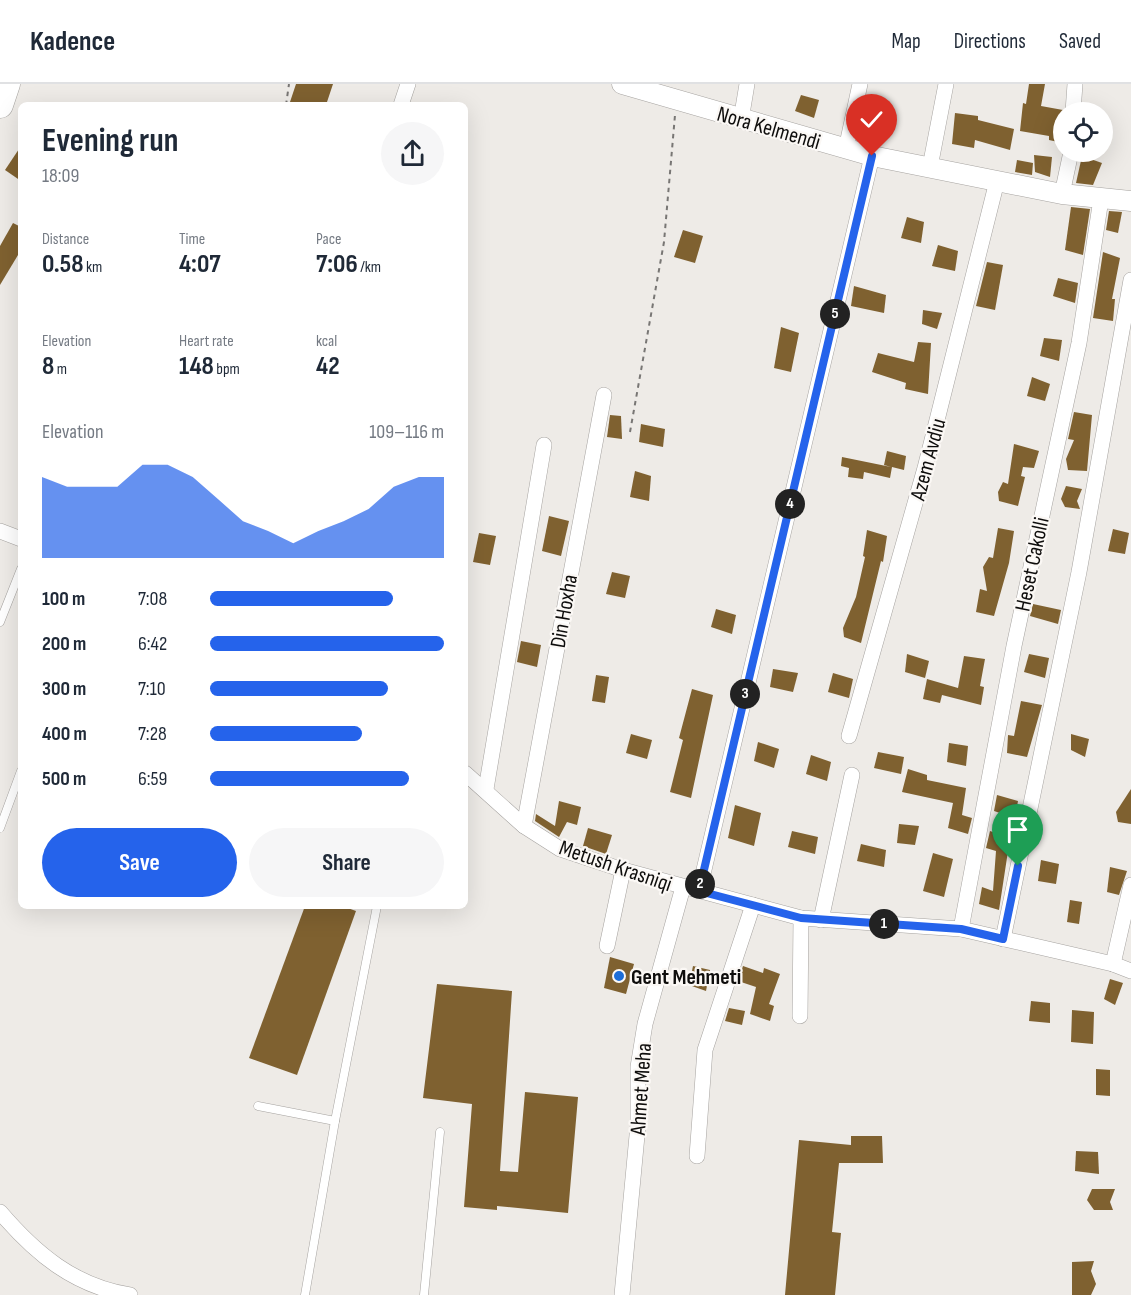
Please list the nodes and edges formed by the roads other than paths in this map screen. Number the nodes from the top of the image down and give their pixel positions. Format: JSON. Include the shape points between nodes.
{"nodes":[{"id":1,"x":7,"y":84,"type":"edge"},
{"id":2,"x":408,"y":84,"type":"edge"},
{"id":3,"x":622,"y":84,"type":"edge"},
{"id":4,"x":747,"y":84,"type":"edge"},
{"id":5,"x":860,"y":84,"type":"edge"},
{"id":6,"x":946,"y":84,"type":"edge"},
{"id":7,"x":1075,"y":84,"type":"edge"},
{"id":8,"x":402,"y":102,"type":"edge"},
{"id":9,"x":1074,"y":102,"type":"edge"},
{"id":10,"x":0,"y":105,"type":"edge"},
{"id":11,"x":741,"y":120,"type":"junction"},
{"id":12,"x":846,"y":149,"type":"junction"},
{"id":13,"x":872,"y":156,"type":"junction"},
{"id":14,"x":1069,"y":162,"type":"edge"},
{"id":15,"x":930,"y":167,"type":"junction"},
{"id":16,"x":997,"y":181,"type":"junction"},
{"id":17,"x":1062,"y":194,"type":"junction"},
{"id":18,"x":1101,"y":199,"type":"junction"},
{"id":19,"x":1131,"y":201,"type":"edge"},
{"id":20,"x":1131,"y":280,"type":"edge"},
{"id":21,"x":604,"y":395,"type":"dead end"},
{"id":22,"x":544,"y":444,"type":"dead end"},
{"id":23,"x":0,"y":531,"type":"edge"},
{"id":24,"x":18,"y":538,"type":"edge"},
{"id":25,"x":18,"y":577,"type":"edge"},
{"id":26,"x":0,"y":622,"type":"edge"},
{"id":27,"x":849,"y":736,"type":"dead end"},
{"id":28,"x":468,"y":775,"type":"edge"},
{"id":29,"x":852,"y":775,"type":"dead end"},
{"id":30,"x":18,"y":779,"type":"edge"},
{"id":31,"x":486,"y":789,"type":"junction"},
{"id":32,"x":524,"y":826,"type":"junction"},
{"id":33,"x":0,"y":828,"type":"edge"},
{"id":34,"x":623,"y":870,"type":"junction"},
{"id":35,"x":1131,"y":885,"type":"edge"},
{"id":36,"x":691,"y":889,"type":"junction"},
{"id":37,"x":753,"y":905,"type":"junction"},
{"id":38,"x":376,"y":909,"type":"edge"},
{"id":39,"x":801,"y":918,"type":"junction"},
{"id":40,"x":822,"y":920,"type":"junction"},
{"id":41,"x":961,"y":929,"type":"junction"},
{"id":42,"x":1003,"y":939,"type":"junction"},
{"id":43,"x":607,"y":946,"type":"dead end"},
{"id":44,"x":1113,"y":964,"type":"junction"},
{"id":45,"x":1131,"y":971,"type":"edge"},
{"id":46,"x":800,"y":1016,"type":"dead end"},
{"id":47,"x":258,"y":1106,"type":"dead end"},
{"id":48,"x":335,"y":1121,"type":"junction"},
{"id":49,"x":440,"y":1132,"type":"dead end"},
{"id":50,"x":697,"y":1156,"type":"dead end"},
{"id":51,"x":0,"y":1212,"type":"edge"},
{"id":52,"x":130,"y":1295,"type":"edge"},
{"id":53,"x":305,"y":1295,"type":"edge"},
{"id":54,"x":424,"y":1295,"type":"edge"},
{"id":55,"x":622,"y":1295,"type":"edge"}],
"edges":[{"from":1,"to":10,"type":"main road"},
{"from":2,"to":8,"type":"street"},
{"from":3,"to":11,"type":"street","name":"Nora Kelmendi"},
{"from":4,"to":11,"type":"street"},
{"from":5,"to":12,"type":"street"},
{"from":6,"to":15,"type":"street"},
{"from":7,"to":9,"type":"street"},
{"from":11,"to":12,"type":"street","name":"Nora Kelmendi"},
{"from":12,"to":13,"type":"street","name":"Nora Kelmendi"},
{"from":13,"to":15,"type":"street","name":"Nora Kelmendi"},
{"from":13,"to":36,"type":"street","name":"Ahmet Meha"},
{"from":14,"to":17,"type":"street"},
{"from":15,"to":16,"type":"street","name":"Nora Kelmendi"},
{"from":16,"to":17,"type":"street","name":"Nora Kelmendi"},
{"from":16,"to":27,"type":"street","name":"Azem Avdiu","via":[[926,468]]},
{"from":17,"to":18,"type":"street","name":"Nora Kelmendi"},
{"from":18,"to":19,"type":"street","name":"Nora Kelmendi"},
{"from":18,"to":41,"type":"street","name":"Heset Cakolli","via":[[1078,343],[1014,646]]},
{"from":20,"to":42,"type":"street","via":[[1079,572]]},
{"from":21,"to":32,"type":"street","name":"Din Hoxha"},
{"from":22,"to":31,"type":"street"},
{"from":23,"to":24,"type":"street"},
{"from":25,"to":26,"type":"lane"},
{"from":28,"to":31,"type":"street","name":"Metush Krasniqi"},
{"from":29,"to":40,"type":"street"},
{"from":30,"to":33,"type":"lane"},
{"from":31,"to":32,"type":"street","name":"Metush Krasniqi"},
{"from":32,"to":34,"type":"street","name":"Metush Krasniqi","via":[[560,849]]},
{"from":34,"to":36,"type":"street","name":"Metush Krasniqi"},
{"from":34,"to":43,"type":"street"},
{"from":35,"to":44,"type":"street"},
{"from":36,"to":37,"type":"street","name":"Metush Krasniqi"},
{"from":36,"to":55,"type":"street","name":"Ahmet Meha","via":[[645,1024],[638,1067],[638,1125]]},
{"from":37,"to":39,"type":"street","name":"Metush Krasniqi"},
{"from":37,"to":50,"type":"street","via":[[705,1050]]},
{"from":38,"to":48,"type":"lane"},
{"from":39,"to":40,"type":"street","name":"Metush Krasniqi"},
{"from":39,"to":46,"type":"street"},
{"from":40,"to":41,"type":"street","name":"Metush Krasniqi"},
{"from":41,"to":42,"type":"street","name":"Metush Krasniqi"},
{"from":42,"to":44,"type":"street","name":"Metush Krasniqi"},
{"from":44,"to":45,"type":"street","name":"Metush Krasniqi"},
{"from":47,"to":48,"type":"lane"},
{"from":48,"to":53,"type":"lane"},
{"from":49,"to":54,"type":"lane"},
{"from":51,"to":52,"type":"street","via":[[34,1250],[75,1279]]}]}
